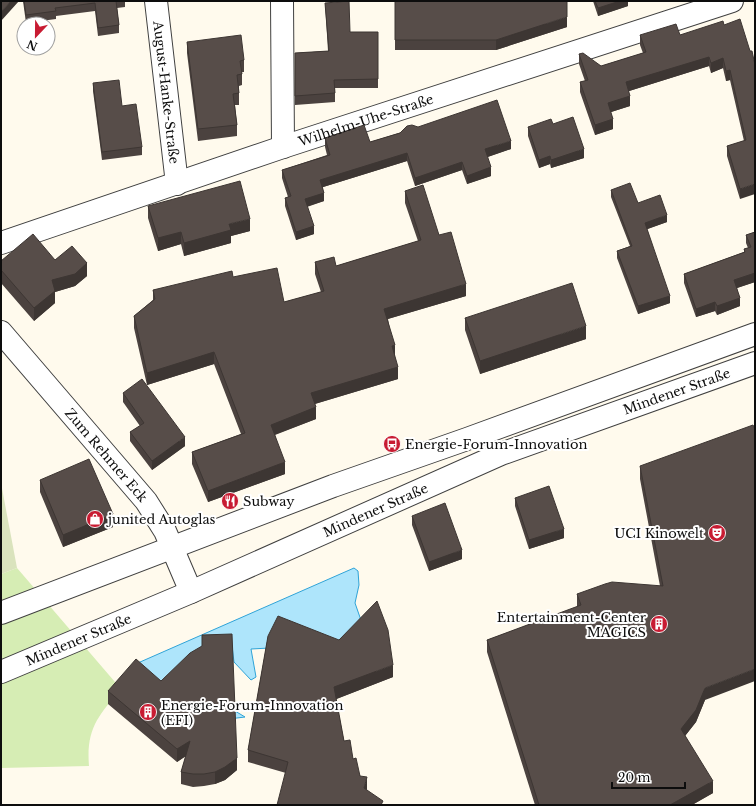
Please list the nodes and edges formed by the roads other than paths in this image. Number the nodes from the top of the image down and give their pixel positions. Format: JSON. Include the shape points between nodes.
{"nodes":[{"id":1,"x":156,"y":1,"type":"edge"},
{"id":2,"x":282,"y":1,"type":"edge"},
{"id":3,"x":732,"y":1,"type":"edge"},
{"id":4,"x":283,"y":147,"type":"junction"},
{"id":5,"x":177,"y":184,"type":"junction"},
{"id":6,"x":1,"y":243,"type":"edge"},
{"id":7,"x":1,"y":332,"type":"edge"},
{"id":8,"x":755,"y":334,"type":"edge"},
{"id":9,"x":755,"y":363,"type":"edge"},
{"id":10,"x":172,"y":547,"type":"junction"},
{"id":11,"x":191,"y":592,"type":"junction"},
{"id":12,"x":1,"y":612,"type":"edge"},
{"id":13,"x":1,"y":672,"type":"edge"}],
"edges":[{"from":1,"to":5,"type":"street","name":"August-Hanke-Straße"},
{"from":2,"to":4,"type":"street"},
{"from":3,"to":4,"type":"street","name":"Wilhelm-Uhe-Straße"},
{"from":4,"to":5,"type":"street","name":"Wilhelm-Uhe-Straße"},
{"from":5,"to":6,"type":"street","name":"Wilhelm-Uhe-Straße"},
{"from":7,"to":10,"type":"street","name":"Zum Rehmer Eck","via":[[146,501]]},
{"from":8,"to":10,"type":"street","name":"Mindener Straße","via":[[467,440],[333,486]]},
{"from":9,"to":11,"type":"street","name":"Mindener Straße","via":[[501,454]]},
{"from":10,"to":11,"type":"street","name":"Zum Rehmer Eck"},
{"from":10,"to":12,"type":"street","name":"Mindener Straße"},
{"from":11,"to":13,"type":"street","name":"Mindener Straße"}]}
